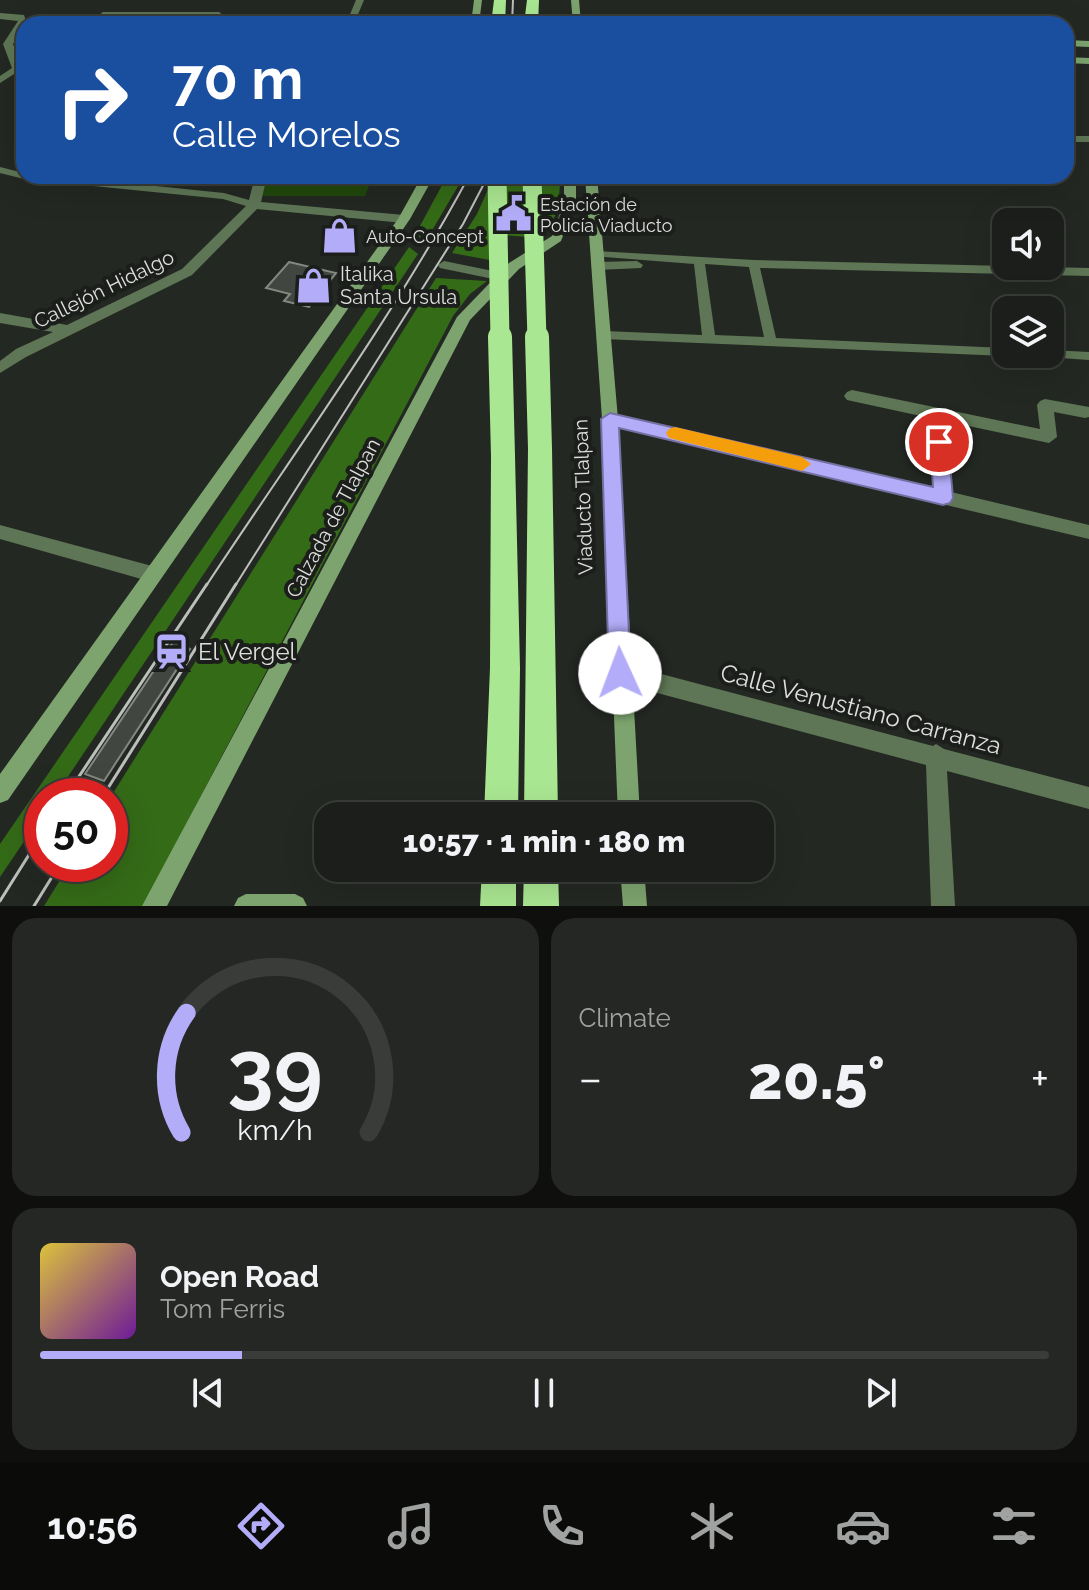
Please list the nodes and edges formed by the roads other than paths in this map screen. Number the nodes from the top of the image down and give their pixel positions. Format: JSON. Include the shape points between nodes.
{"nodes":[{"id":1,"x":103,"y":15,"type":"dead end"},
{"id":2,"x":219,"y":16,"type":"edge"},
{"id":3,"x":16,"y":31,"type":"edge"},
{"id":4,"x":16,"y":66,"type":"edge"},
{"id":5,"x":104,"y":184,"type":"edge"},
{"id":6,"x":259,"y":184,"type":"edge"},
{"id":7,"x":424,"y":184,"type":"edge"},
{"id":8,"x":497,"y":184,"type":"edge"},
{"id":9,"x":532,"y":184,"type":"edge"},
{"id":10,"x":570,"y":184,"type":"edge"},
{"id":11,"x":591,"y":184,"type":"edge"},
{"id":12,"x":254,"y":205,"type":"junction"},
{"id":13,"x":404,"y":219,"type":"junction"},
{"id":14,"x":596,"y":260,"type":"junction"},
{"id":15,"x":699,"y":262,"type":"junction"},
{"id":16,"x":754,"y":264,"type":"junction"},
{"id":17,"x":444,"y":265,"type":"dead end"},
{"id":18,"x":1089,"y":272,"type":"edge"},
{"id":19,"x":503,"y":277,"type":"junction"},
{"id":20,"x":0,"y":318,"type":"edge"},
{"id":21,"x":70,"y":330,"type":"junction"},
{"id":22,"x":603,"y":335,"type":"junction"},
{"id":23,"x":709,"y":339,"type":"junction"},
{"id":24,"x":771,"y":342,"type":"junction"},
{"id":25,"x":992,"y":351,"type":"edge"},
{"id":26,"x":1064,"y":355,"type":"edge"},
{"id":27,"x":1089,"y":356,"type":"edge"},
{"id":28,"x":0,"y":368,"type":"edge"},
{"id":29,"x":852,"y":396,"type":"dead end"},
{"id":30,"x":1085,"y":412,"type":"dead end"},
{"id":31,"x":937,"y":413,"type":"junction"},
{"id":32,"x":610,"y":419,"type":"junction"},
{"id":33,"x":943,"y":498,"type":"junction"},
{"id":34,"x":0,"y":532,"type":"edge"},
{"id":35,"x":1089,"y":532,"type":"edge"},
{"id":36,"x":152,"y":574,"type":"junction"},
{"id":37,"x":620,"y":673,"type":"junction"},
{"id":38,"x":936,"y":755,"type":"junction"},
{"id":39,"x":0,"y":792,"type":"edge"},
{"id":40,"x":1089,"y":798,"type":"edge"},
{"id":41,"x":501,"y":802,"type":"edge"},
{"id":42,"x":541,"y":802,"type":"edge"},
{"id":43,"x":628,"y":802,"type":"edge"},
{"id":44,"x":499,"y":882,"type":"edge"},
{"id":45,"x":541,"y":882,"type":"edge"},
{"id":46,"x":633,"y":882,"type":"edge"},
{"id":47,"x":154,"y":906,"type":"edge"},
{"id":48,"x":246,"y":906,"type":"edge"},
{"id":49,"x":295,"y":906,"type":"edge"},
{"id":50,"x":498,"y":906,"type":"edge"},
{"id":51,"x":541,"y":906,"type":"edge"},
{"id":52,"x":635,"y":906,"type":"edge"},
{"id":53,"x":943,"y":906,"type":"edge"}],
"edges":[{"from":1,"to":2,"type":"street"},
{"from":3,"to":4,"type":"street","via":[[8,44]]},
{"from":5,"to":12,"type":"street","via":[[224,196]]},
{"from":6,"to":12,"type":"street"},
{"from":7,"to":13,"type":"main road"},
{"from":8,"to":41,"type":"highway","bridge":true,"via":[[505,668]]},
{"from":9,"to":42,"type":"highway","name":"Viaducto Tlalpan","bridge":true,"via":[[540,449]]},
{"from":10,"to":19,"type":"main road","name":"Calzada de Tlalpan","via":[[570,202],[557,238]]},
{"from":11,"to":14,"type":"main road","name":"Viaducto Tlalpan"},
{"from":12,"to":13,"type":"street"},
{"from":12,"to":21,"type":"street","name":"Callejón Hidalgo","via":[[187,272]]},
{"from":13,"to":36,"type":"main road"},
{"from":14,"to":15,"type":"lane"},
{"from":14,"to":22,"type":"main road","name":"Viaducto Tlalpan"},
{"from":15,"to":16,"type":"lane"},
{"from":15,"to":23,"type":"lane"},
{"from":16,"to":18,"type":"lane"},
{"from":16,"to":24,"type":"lane"},
{"from":17,"to":19,"type":"lane"},
{"from":19,"to":47,"type":"main road","name":"Calzada de Tlalpan","via":[[464,317]]},
{"from":20,"to":21,"type":"street"},
{"from":21,"to":28,"type":"street","name":"Callejón Hidalgo"},
{"from":22,"to":23,"type":"lane"},
{"from":22,"to":32,"type":"main road","name":"Viaducto Tlalpan"},
{"from":23,"to":24,"type":"lane"},
{"from":24,"to":25,"type":"lane"},
{"from":26,"to":27,"type":"lane"},
{"from":29,"to":31,"type":"street"},
{"from":30,"to":31,"type":"street","via":[[1045,405],[1049,437]]},
{"from":31,"to":33,"type":"street"},
{"from":32,"to":33,"type":"street"},
{"from":32,"to":37,"type":"main road","name":"Viaducto Tlalpan"},
{"from":33,"to":35,"type":"street"},
{"from":34,"to":36,"type":"street"},
{"from":36,"to":39,"type":"main road"},
{"from":37,"to":38,"type":"street","name":"Calle Venustiano Carranza"},
{"from":37,"to":43,"type":"main road","name":"Viaducto Tlalpan"},
{"from":38,"to":40,"type":"street","name":"Calle Venustiano Carranza"},
{"from":38,"to":53,"type":"street"},
{"from":44,"to":50,"type":"highway"},
{"from":45,"to":51,"type":"highway"},
{"from":46,"to":52,"type":"main road"},
{"from":48,"to":49,"type":"main road"}]}
